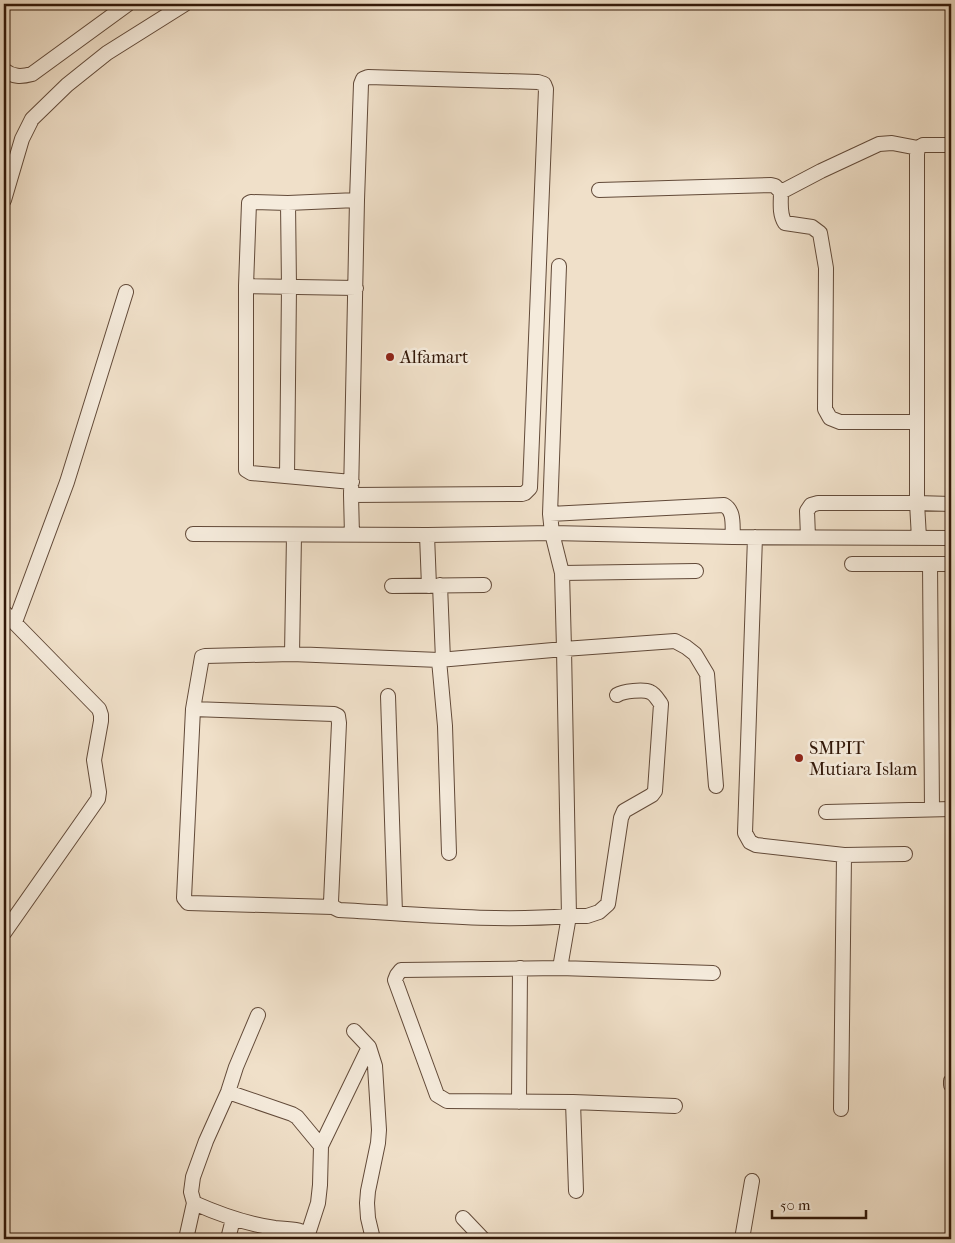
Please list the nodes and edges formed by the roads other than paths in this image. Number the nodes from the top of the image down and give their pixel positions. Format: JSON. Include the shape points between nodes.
{"nodes":[{"id":1,"x":128,"y":4,"type":"edge"},
{"id":2,"x":185,"y":4,"type":"edge"},
{"id":3,"x":4,"y":70,"type":"edge"},
{"id":4,"x":951,"y":145,"type":"edge"},
{"id":5,"x":918,"y":148,"type":"junction"},
{"id":6,"x":599,"y":190,"type":"dead end"},
{"id":7,"x":781,"y":192,"type":"junction"},
{"id":8,"x":4,"y":200,"type":"edge"},
{"id":9,"x":357,"y":200,"type":"junction"},
{"id":10,"x":288,"y":204,"type":"junction"},
{"id":11,"x":559,"y":266,"type":"dead end"},
{"id":12,"x":246,"y":286,"type":"junction"},
{"id":13,"x":289,"y":287,"type":"junction"},
{"id":14,"x":356,"y":288,"type":"junction"},
{"id":15,"x":126,"y":292,"type":"dead end"},
{"id":16,"x":916,"y":422,"type":"junction"},
{"id":17,"x":287,"y":476,"type":"junction"},
{"id":18,"x":352,"y":488,"type":"junction"},
{"id":19,"x":916,"y":503,"type":"junction"},
{"id":20,"x":951,"y":504,"type":"edge"},
{"id":21,"x":550,"y":514,"type":"junction"},
{"id":22,"x":552,"y":533,"type":"junction"},
{"id":23,"x":193,"y":534,"type":"dead end"},
{"id":24,"x":294,"y":535,"type":"junction"},
{"id":25,"x":352,"y":535,"type":"junction"},
{"id":26,"x":427,"y":535,"type":"junction"},
{"id":27,"x":733,"y":537,"type":"junction"},
{"id":28,"x":755,"y":537,"type":"junction"},
{"id":29,"x":808,"y":537,"type":"junction"},
{"id":30,"x":919,"y":538,"type":"junction"},
{"id":31,"x":951,"y":538,"type":"edge"},
{"id":32,"x":852,"y":564,"type":"dead end"},
{"id":33,"x":930,"y":564,"type":"junction"},
{"id":34,"x":951,"y":564,"type":"edge"},
{"id":35,"x":696,"y":571,"type":"dead end"},
{"id":36,"x":562,"y":573,"type":"junction"},
{"id":37,"x":435,"y":585,"type":"junction"},
{"id":38,"x":484,"y":585,"type":"dead end"},
{"id":39,"x":392,"y":586,"type":"dead end"},
{"id":40,"x":4,"y":612,"type":"edge"},
{"id":41,"x":14,"y":622,"type":"junction"},
{"id":42,"x":564,"y":649,"type":"junction"},
{"id":43,"x":292,"y":654,"type":"junction"},
{"id":44,"x":441,"y":660,"type":"junction"},
{"id":45,"x":617,"y":695,"type":"dead end"},
{"id":46,"x":388,"y":696,"type":"dead end"},
{"id":47,"x":193,"y":709,"type":"junction"},
{"id":48,"x":716,"y":786,"type":"dead end"},
{"id":49,"x":932,"y":809,"type":"junction"},
{"id":50,"x":951,"y":809,"type":"edge"},
{"id":51,"x":826,"y":812,"type":"dead end"},
{"id":52,"x":449,"y":853,"type":"dead end"},
{"id":53,"x":905,"y":854,"type":"dead end"},
{"id":54,"x":844,"y":855,"type":"junction"},
{"id":55,"x":334,"y":908,"type":"junction"},
{"id":56,"x":395,"y":913,"type":"junction"},
{"id":57,"x":569,"y":916,"type":"junction"},
{"id":58,"x":4,"y":933,"type":"edge"},
{"id":59,"x":520,"y":968,"type":"junction"},
{"id":60,"x":560,"y":968,"type":"junction"},
{"id":61,"x":713,"y":973,"type":"dead end"},
{"id":62,"x":258,"y":1014,"type":"dead end"},
{"id":63,"x":354,"y":1031,"type":"dead end"},
{"id":64,"x":369,"y":1047,"type":"junction"},
{"id":65,"x":228,"y":1092,"type":"junction"},
{"id":66,"x":519,"y":1102,"type":"junction"},
{"id":67,"x":572,"y":1102,"type":"junction"},
{"id":68,"x":676,"y":1106,"type":"dead end"},
{"id":69,"x":841,"y":1109,"type":"dead end"},
{"id":70,"x":322,"y":1146,"type":"junction"},
{"id":71,"x":752,"y":1182,"type":"dead end"},
{"id":72,"x":576,"y":1190,"type":"dead end"},
{"id":73,"x":194,"y":1203,"type":"junction"},
{"id":74,"x":463,"y":1218,"type":"dead end"},
{"id":75,"x":233,"y":1219,"type":"junction"},
{"id":76,"x":309,"y":1237,"type":"edge"},
{"id":77,"x":186,"y":1239,"type":"edge"},
{"id":78,"x":228,"y":1239,"type":"edge"},
{"id":79,"x":373,"y":1239,"type":"edge"},
{"id":80,"x":483,"y":1239,"type":"edge"},
{"id":81,"x":742,"y":1239,"type":"edge"}],
"edges":[{"from":1,"to":3,"type":"street","via":[[32,74],[16,76]]},
{"from":2,"to":8,"type":"street","via":[[106,53],[32,119],[22,139]]},
{"from":4,"to":5,"type":"street","via":[[923,145]]},
{"from":5,"to":7,"type":"street","via":[[879,144]]},
{"from":5,"to":16,"type":"street"},
{"from":6,"to":7,"type":"street","via":[[771,185]]},
{"from":7,"to":16,"type":"street","via":[[782,220],[812,228],[820,233],[822,242],[826,268],[826,409],[830,418],[840,422]]},
{"from":9,"to":10,"type":"street"},
{"from":9,"to":14,"type":"street"},
{"from":9,"to":18,"type":"street","via":[[363,79],[544,84],[530,488],[522,494]]},
{"from":10,"to":12,"type":"street","via":[[250,203]]},
{"from":10,"to":13,"type":"street"},
{"from":11,"to":21,"type":"street"},
{"from":12,"to":13,"type":"street"},
{"from":12,"to":17,"type":"street","via":[[245,468],[251,473]]},
{"from":13,"to":14,"type":"street"},
{"from":13,"to":17,"type":"street"},
{"from":14,"to":18,"type":"street"},
{"from":15,"to":41,"type":"street","via":[[67,482]]},
{"from":16,"to":19,"type":"street"},
{"from":17,"to":18,"type":"street"},
{"from":18,"to":25,"type":"street"},
{"from":19,"to":20,"type":"street"},
{"from":19,"to":29,"type":"street","via":[[811,505],[807,511]]},
{"from":19,"to":30,"type":"street"},
{"from":21,"to":22,"type":"street"},
{"from":21,"to":27,"type":"street","via":[[724,506],[732,512]]},
{"from":22,"to":26,"type":"street"},
{"from":22,"to":27,"type":"street"},
{"from":22,"to":36,"type":"street"},
{"from":23,"to":24,"type":"street"},
{"from":24,"to":25,"type":"street"},
{"from":24,"to":43,"type":"street"},
{"from":25,"to":26,"type":"street"},
{"from":26,"to":37,"type":"street"},
{"from":27,"to":28,"type":"street"},
{"from":28,"to":29,"type":"street"},
{"from":28,"to":54,"type":"street","via":[[745,833],[756,845]]},
{"from":29,"to":30,"type":"street"},
{"from":30,"to":31,"type":"street"},
{"from":32,"to":33,"type":"street"},
{"from":33,"to":34,"type":"street"},
{"from":33,"to":49,"type":"street"},
{"from":35,"to":36,"type":"street"},
{"from":36,"to":42,"type":"street"},
{"from":37,"to":38,"type":"street"},
{"from":37,"to":39,"type":"street"},
{"from":37,"to":44,"type":"street"},
{"from":40,"to":41,"type":"street"},
{"from":41,"to":58,"type":"street","via":[[99,710],[102,721],[94,760],[98,799]]},
{"from":42,"to":44,"type":"street"},
{"from":42,"to":48,"type":"street","via":[[675,641],[695,654],[707,674]]},
{"from":42,"to":57,"type":"street"},
{"from":43,"to":44,"type":"street"},
{"from":43,"to":47,"type":"street","via":[[202,657]]},
{"from":44,"to":52,"type":"street"},
{"from":45,"to":57,"type":"street","via":[[649,691],[661,704],[655,791],[652,796],[624,811],[621,818],[608,904],[587,916]]},
{"from":46,"to":56,"type":"street"},
{"from":47,"to":55,"type":"street","via":[[338,716],[331,902]]},
{"from":47,"to":55,"type":"street","via":[[184,898],[188,903]]},
{"from":49,"to":50,"type":"street"},
{"from":49,"to":51,"type":"street"},
{"from":53,"to":54,"type":"street"},
{"from":54,"to":69,"type":"street"},
{"from":55,"to":56,"type":"street"},
{"from":56,"to":57,"type":"street","via":[[529,919]]},
{"from":57,"to":60,"type":"street"},
{"from":59,"to":60,"type":"street"},
{"from":59,"to":66,"type":"street"},
{"from":59,"to":66,"type":"street","via":[[401,970],[395,980],[437,1095],[447,1101]]},
{"from":60,"to":61,"type":"street"},
{"from":62,"to":65,"type":"street"},
{"from":63,"to":64,"type":"street"},
{"from":64,"to":70,"type":"street"},
{"from":64,"to":79,"type":"street","via":[[375,1066],[379,1130],[367,1197]]},
{"from":65,"to":70,"type":"street","via":[[297,1116]]},
{"from":65,"to":73,"type":"street","via":[[193,1176],[191,1192]]},
{"from":66,"to":67,"type":"street"},
{"from":67,"to":68,"type":"street"},
{"from":67,"to":72,"type":"street"},
{"from":70,"to":76,"type":"street","via":[[318,1203]]},
{"from":71,"to":81,"type":"street"},
{"from":73,"to":75,"type":"street"},
{"from":73,"to":77,"type":"street"},
{"from":74,"to":80,"type":"street"},
{"from":75,"to":76,"type":"street","via":[[301,1231]]},
{"from":75,"to":78,"type":"street"}]}
